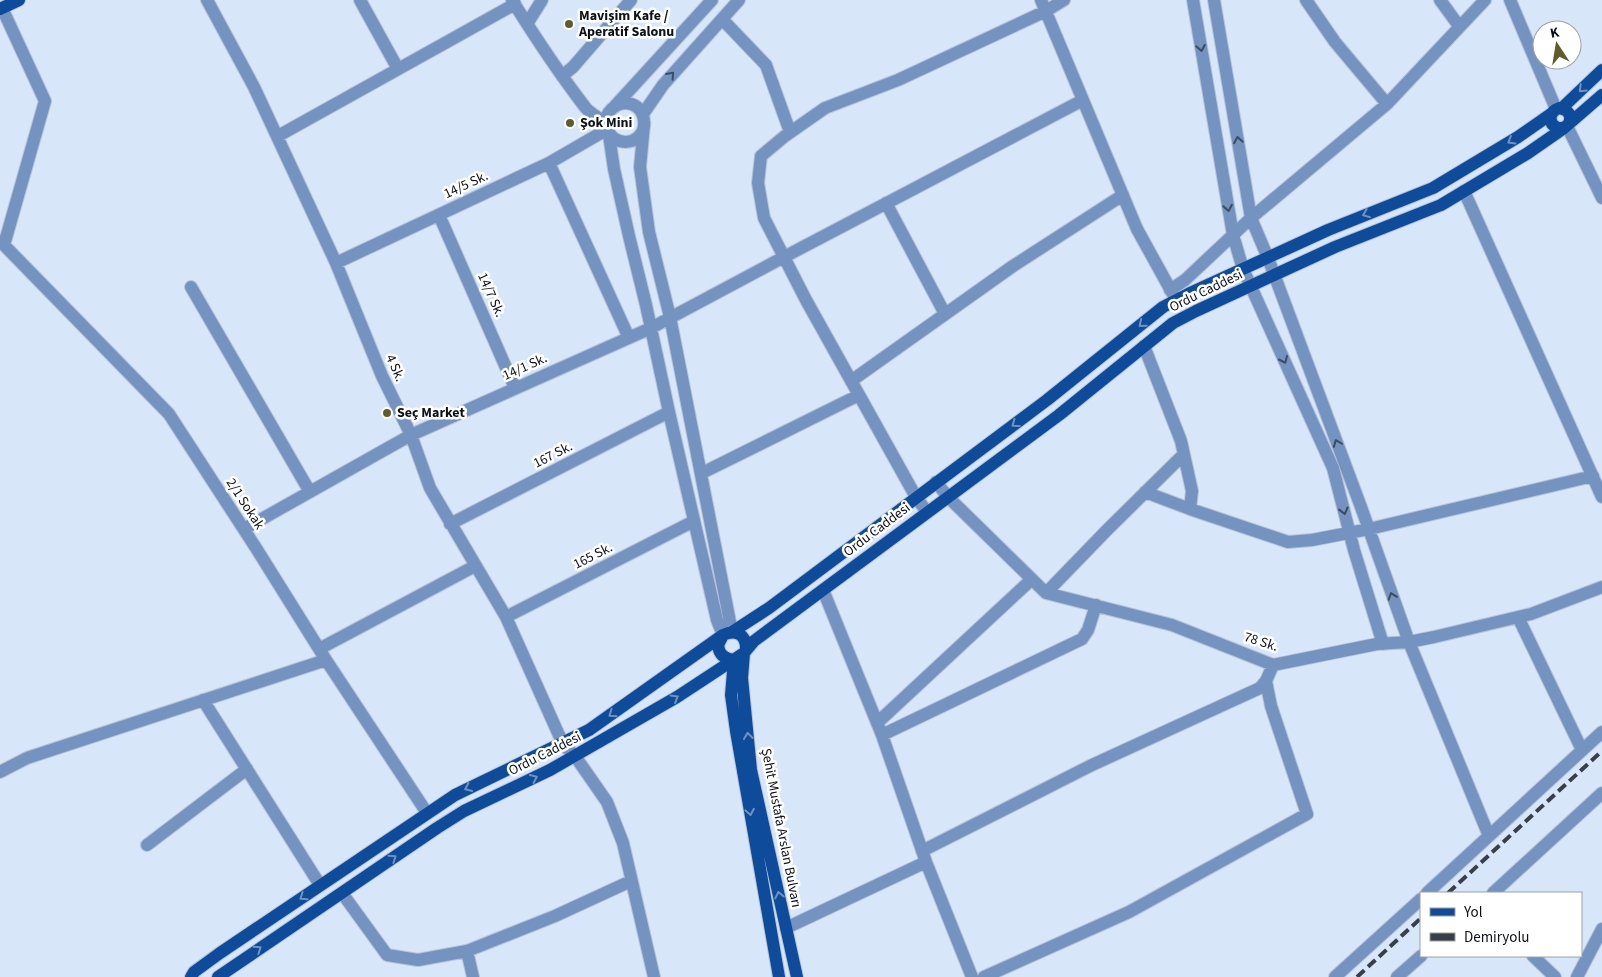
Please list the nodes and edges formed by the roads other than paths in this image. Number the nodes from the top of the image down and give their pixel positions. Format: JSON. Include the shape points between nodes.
{"nodes":[{"id":1,"x":19,"y":0,"type":"edge"},
{"id":2,"x":207,"y":0,"type":"edge"},
{"id":3,"x":360,"y":0,"type":"edge"},
{"id":4,"x":542,"y":0,"type":"edge"},
{"id":5,"x":631,"y":0,"type":"edge"},
{"id":6,"x":712,"y":0,"type":"edge"},
{"id":7,"x":739,"y":0,"type":"edge"},
{"id":8,"x":1064,"y":0,"type":"edge"},
{"id":9,"x":1193,"y":0,"type":"edge"},
{"id":10,"x":1214,"y":0,"type":"edge"},
{"id":11,"x":1306,"y":0,"type":"edge"},
{"id":12,"x":1440,"y":0,"type":"edge"},
{"id":13,"x":1485,"y":0,"type":"edge"},
{"id":14,"x":1510,"y":0,"type":"edge"},
{"id":15,"x":514,"y":2,"type":"edge"},
{"id":16,"x":1043,"y":5,"type":"edge"},
{"id":17,"x":1,"y":9,"type":"edge"},
{"id":18,"x":722,"y":19,"type":"junction"},
{"id":19,"x":527,"y":24,"type":"junction"},
{"id":20,"x":1459,"y":26,"type":"junction"},
{"id":21,"x":398,"y":70,"type":"junction"},
{"id":22,"x":1602,"y":70,"type":"edge"},
{"id":23,"x":562,"y":76,"type":"junction"},
{"id":24,"x":1602,"y":95,"type":"edge"},
{"id":25,"x":1083,"y":100,"type":"junction"},
{"id":26,"x":1387,"y":104,"type":"junction"},
{"id":27,"x":615,"y":106,"type":"junction"},
{"id":28,"x":1556,"y":111,"type":"junction"},
{"id":29,"x":643,"y":120,"type":"junction"},
{"id":30,"x":1567,"y":125,"type":"junction"},
{"id":31,"x":607,"y":130,"type":"junction"},
{"id":32,"x":790,"y":132,"type":"junction"},
{"id":33,"x":278,"y":136,"type":"junction"},
{"id":34,"x":549,"y":163,"type":"junction"},
{"id":35,"x":1464,"y":191,"type":"junction"},
{"id":36,"x":1123,"y":195,"type":"junction"},
{"id":37,"x":1602,"y":198,"type":"edge"},
{"id":38,"x":886,"y":203,"type":"junction"},
{"id":39,"x":439,"y":215,"type":"junction"},
{"id":40,"x":1251,"y":218,"type":"junction"},
{"id":41,"x":1233,"y":235,"type":"junction"},
{"id":42,"x":2,"y":243,"type":"edge"},
{"id":43,"x":784,"y":257,"type":"junction"},
{"id":44,"x":1268,"y":258,"type":"junction"},
{"id":45,"x":336,"y":263,"type":"junction"},
{"id":46,"x":1243,"y":269,"type":"junction"},
{"id":47,"x":1274,"y":275,"type":"junction"},
{"id":48,"x":1251,"y":286,"type":"junction"},
{"id":49,"x":192,"y":287,"type":"dead end"},
{"id":50,"x":1173,"y":295,"type":"junction"},
{"id":51,"x":945,"y":314,"type":"junction"},
{"id":52,"x":670,"y":317,"type":"junction"},
{"id":53,"x":651,"y":328,"type":"junction"},
{"id":54,"x":629,"y":338,"type":"junction"},
{"id":55,"x":1144,"y":346,"type":"junction"},
{"id":56,"x":851,"y":381,"type":"junction"},
{"id":57,"x":515,"y":388,"type":"junction"},
{"id":58,"x":859,"y":395,"type":"junction"},
{"id":59,"x":669,"y":412,"type":"junction"},
{"id":60,"x":411,"y":435,"type":"junction"},
{"id":61,"x":1184,"y":454,"type":"junction"},
{"id":62,"x":702,"y":473,"type":"junction"},
{"id":63,"x":1593,"y":476,"type":"junction"},
{"id":64,"x":936,"y":482,"type":"junction"},
{"id":65,"x":310,"y":492,"type":"junction"},
{"id":66,"x":1145,"y":492,"type":"junction"},
{"id":67,"x":948,"y":496,"type":"junction"},
{"id":68,"x":916,"y":497,"type":"junction"},
{"id":69,"x":1602,"y":497,"type":"edge"},
{"id":70,"x":1190,"y":509,"type":"junction"},
{"id":71,"x":927,"y":512,"type":"junction"},
{"id":72,"x":694,"y":521,"type":"junction"},
{"id":73,"x":450,"y":524,"type":"junction"},
{"id":74,"x":1369,"y":528,"type":"junction"},
{"id":75,"x":244,"y":529,"type":"junction"},
{"id":76,"x":1349,"y":532,"type":"junction"},
{"id":77,"x":475,"y":566,"type":"junction"},
{"id":78,"x":1032,"y":579,"type":"junction"},
{"id":79,"x":1602,"y":587,"type":"edge"},
{"id":80,"x":823,"y":590,"type":"junction"},
{"id":81,"x":1046,"y":592,"type":"junction"},
{"id":82,"x":1096,"y":605,"type":"junction"},
{"id":83,"x":506,"y":617,"type":"junction"},
{"id":84,"x":1518,"y":617,"type":"junction"},
{"id":85,"x":728,"y":633,"type":"junction"},
{"id":86,"x":1409,"y":642,"type":"junction"},
{"id":87,"x":1383,"y":644,"type":"junction"},
{"id":88,"x":318,"y":649,"type":"junction"},
{"id":89,"x":741,"y":654,"type":"junction"},
{"id":90,"x":326,"y":660,"type":"junction"},
{"id":91,"x":1273,"y":665,"type":"junction"},
{"id":92,"x":1266,"y":681,"type":"junction"},
{"id":93,"x":203,"y":700,"type":"junction"},
{"id":94,"x":877,"y":723,"type":"junction"},
{"id":95,"x":1602,"y":732,"type":"edge"},
{"id":96,"x":882,"y":735,"type":"junction"},
{"id":97,"x":562,"y":744,"type":"junction"},
{"id":98,"x":1582,"y":750,"type":"junction"},
{"id":99,"x":575,"y":756,"type":"junction"},
{"id":100,"x":247,"y":769,"type":"junction"},
{"id":101,"x":1,"y":773,"type":"edge"},
{"id":102,"x":1602,"y":793,"type":"edge"},
{"id":103,"x":427,"y":813,"type":"junction"},
{"id":104,"x":438,"y":828,"type":"junction"},
{"id":105,"x":1490,"y":836,"type":"junction"},
{"id":106,"x":147,"y":845,"type":"dead end"},
{"id":107,"x":924,"y":856,"type":"junction"},
{"id":108,"x":332,"y":877,"type":"junction"},
{"id":109,"x":631,"y":881,"type":"junction"},
{"id":110,"x":320,"y":885,"type":"junction"},
{"id":111,"x":1428,"y":892,"type":"edge"},
{"id":112,"x":1494,"y":892,"type":"edge"},
{"id":113,"x":342,"y":893,"type":"junction"},
{"id":114,"x":330,"y":900,"type":"junction"},
{"id":115,"x":1420,"y":900,"type":"edge"},
{"id":116,"x":786,"y":928,"type":"junction"},
{"id":117,"x":1602,"y":929,"type":"edge"},
{"id":118,"x":467,"y":951,"type":"junction"},
{"id":119,"x":1420,"y":957,"type":"edge"},
{"id":120,"x":1535,"y":957,"type":"edge"},
{"id":121,"x":195,"y":975,"type":"edge"},
{"id":122,"x":1400,"y":976,"type":"edge"},
{"id":123,"x":218,"y":977,"type":"edge"},
{"id":124,"x":472,"y":977,"type":"edge"},
{"id":125,"x":654,"y":977,"type":"edge"},
{"id":126,"x":779,"y":977,"type":"edge"},
{"id":127,"x":797,"y":977,"type":"edge"},
{"id":128,"x":972,"y":977,"type":"edge"},
{"id":129,"x":984,"y":977,"type":"edge"},
{"id":130,"x":1335,"y":977,"type":"edge"},
{"id":131,"x":1555,"y":977,"type":"edge"},
{"id":132,"x":1577,"y":977,"type":"edge"}],
"edges":[{"from":1,"to":17,"type":"main road"},
{"from":2,"to":33,"type":"street","name":"4 Sk."},
{"from":3,"to":21,"type":"street"},
{"from":4,"to":19,"type":"street"},
{"from":5,"to":23,"type":"street"},
{"from":6,"to":27,"type":"street"},
{"from":7,"to":18,"type":"street"},
{"from":8,"to":16,"type":"street"},
{"from":9,"to":41,"type":"street","one_way":true},
{"from":40,"to":10,"type":"street","one_way":true},
{"from":11,"to":26,"type":"street","via":[[1334,42]]},
{"from":12,"to":20,"type":"street"},
{"from":13,"to":20,"type":"street"},
{"from":14,"to":28,"type":"street"},
{"from":15,"to":19,"type":"street"},
{"from":15,"to":21,"type":"street"},
{"from":16,"to":25,"type":"street"},
{"from":16,"to":32,"type":"street","via":[[898,80],[826,108]]},
{"from":17,"to":42,"type":"street","via":[[45,101]]},
{"from":29,"to":18,"type":"street","one_way":true,"via":[[663,85]]},
{"from":18,"to":32,"type":"street","via":[[766,65]]},
{"from":19,"to":23,"type":"street"},
{"from":20,"to":26,"type":"street"},
{"from":21,"to":33,"type":"street"},
{"from":22,"to":28,"type":"main road","name":"Ordu Caddesi","one_way":true},
{"from":23,"to":31,"type":"street","via":[[587,111]]},
{"from":24,"to":30,"type":"main road","name":"Ordu Caddesi"},
{"from":25,"to":36,"type":"street"},
{"from":25,"to":38,"type":"street","name":"14/1 Sk."},
{"from":26,"to":40,"type":"street"},
{"from":27,"to":29,"type":"street","via":[[634,105]]},
{"from":27,"to":31,"type":"street","via":[[608,114]]},
{"from":28,"to":30,"type":"main road","via":[[1568,112]]},
{"from":28,"to":30,"type":"main road","via":[[1550,121],[1554,127],[1561,129]]},
{"from":28,"to":44,"type":"main road","name":"Ordu Caddesi","one_way":true,"via":[[1433,188]]},
{"from":29,"to":31,"type":"street","via":[[642,131],[633,140],[620,142]]},
{"from":29,"to":52,"type":"street","via":[[640,168],[649,232]]},
{"from":30,"to":35,"type":"main road","name":"Ordu Caddesi"},
{"from":30,"to":37,"type":"street"},
{"from":31,"to":34,"type":"street","name":"14/5 Sk."},
{"from":31,"to":53,"type":"street"},
{"from":32,"to":43,"type":"street","via":[[761,156],[758,183],[764,218]]},
{"from":33,"to":45,"type":"street","name":"4 Sk."},
{"from":34,"to":39,"type":"street","name":"14/5 Sk."},
{"from":34,"to":54,"type":"street"},
{"from":35,"to":47,"type":"main road","name":"Ordu Caddesi","via":[[1441,205]]},
{"from":35,"to":63,"type":"street"},
{"from":36,"to":50,"type":"street","via":[[1137,230]]},
{"from":36,"to":51,"type":"street"},
{"from":38,"to":43,"type":"street","name":"14/1 Sk."},
{"from":38,"to":51,"type":"street"},
{"from":39,"to":45,"type":"street","name":"14/5 Sk."},
{"from":39,"to":57,"type":"street","name":"14/7 Sk."},
{"from":40,"to":41,"type":"street"},
{"from":40,"to":44,"type":"street"},
{"from":41,"to":46,"type":"street"},
{"from":41,"to":50,"type":"street"},
{"from":42,"to":75,"type":"street","name":"2/1 Sokak","via":[[169,414]]},
{"from":43,"to":52,"type":"street","name":"14/1 Sk."},
{"from":43,"to":56,"type":"street"},
{"from":44,"to":46,"type":"main road","name":"Ordu Caddesi"},
{"from":44,"to":47,"type":"street"},
{"from":45,"to":60,"type":"street","name":"4 Sk.","via":[[382,376]]},
{"from":46,"to":48,"type":"street"},
{"from":46,"to":50,"type":"main road","name":"Ordu Caddesi"},
{"from":47,"to":48,"type":"main road","name":"Ordu Caddesi"},
{"from":74,"to":47,"type":"street","one_way":true},
{"from":48,"to":55,"type":"main road","name":"Ordu Caddesi","via":[[1173,323]]},
{"from":48,"to":76,"type":"street","one_way":true,"via":[[1333,468]]},
{"from":49,"to":65,"type":"street"},
{"from":50,"to":64,"type":"main road","name":"Ordu Caddesi","one_way":true,"via":[[1163,307],[1047,400]]},
{"from":51,"to":56,"type":"street"},
{"from":52,"to":53,"type":"street","name":"14/1 Sk."},
{"from":52,"to":62,"type":"street"},
{"from":53,"to":54,"type":"street","name":"14/1 Sk."},
{"from":53,"to":59,"type":"street"},
{"from":54,"to":57,"type":"street","name":"14/1 Sk."},
{"from":55,"to":61,"type":"street"},
{"from":55,"to":67,"type":"main road","name":"Ordu Caddesi","via":[[1058,415]]},
{"from":56,"to":58,"type":"street"},
{"from":57,"to":60,"type":"street","name":"14/1 Sk."},
{"from":58,"to":62,"type":"street"},
{"from":58,"to":68,"type":"street"},
{"from":59,"to":72,"type":"street"},
{"from":59,"to":73,"type":"street","name":"167 Sk."},
{"from":60,"to":65,"type":"street","name":"14/1 Sk."},
{"from":60,"to":73,"type":"street","name":"4 Sk.","via":[[430,488]]},
{"from":61,"to":66,"type":"street"},
{"from":61,"to":70,"type":"street","via":[[1192,491]]},
{"from":62,"to":85,"type":"street"},
{"from":63,"to":69,"type":"street"},
{"from":63,"to":74,"type":"street"},
{"from":64,"to":67,"type":"street","name":"78 Sk."},
{"from":64,"to":68,"type":"main road","name":"Ordu Caddesi"},
{"from":65,"to":75,"type":"street","name":"14/1 Sk."},
{"from":66,"to":70,"type":"street"},
{"from":66,"to":81,"type":"street"},
{"from":67,"to":71,"type":"main road","name":"Ordu Caddesi"},
{"from":67,"to":78,"type":"street","name":"78 Sk."},
{"from":68,"to":71,"type":"street"},
{"from":68,"to":85,"type":"main road","name":"Ordu Caddesi","via":[[769,608]]},
{"from":70,"to":76,"type":"street","via":[[1288,542]]},
{"from":71,"to":80,"type":"main road","name":"Ordu Caddesi"},
{"from":72,"to":83,"type":"street","name":"165 Sk."},
{"from":72,"to":85,"type":"street","via":[[717,620]]},
{"from":73,"to":77,"type":"street","name":"4 Sk."},
{"from":74,"to":76,"type":"street"},
{"from":86,"to":74,"type":"street","one_way":true},
{"from":75,"to":88,"type":"street","name":"2/1 Sokak"},
{"from":76,"to":87,"type":"street"},
{"from":77,"to":83,"type":"street","name":"4 Sk."},
{"from":77,"to":88,"type":"street"},
{"from":78,"to":81,"type":"street","name":"78 Sk."},
{"from":78,"to":94,"type":"street"},
{"from":79,"to":84,"type":"street","name":"78 Sk."},
{"from":80,"to":89,"type":"main road","name":"Ordu Caddesi"},
{"from":80,"to":94,"type":"street"},
{"from":81,"to":82,"type":"street","name":"78 Sk."},
{"from":82,"to":91,"type":"street","name":"78 Sk.","via":[[1172,625]]},
{"from":82,"to":96,"type":"street","via":[[1082,639]]},
{"from":83,"to":97,"type":"street","name":"4 Sk."},
{"from":84,"to":86,"type":"street","name":"78 Sk."},
{"from":84,"to":98,"type":"street"},
{"from":85,"to":89,"type":"main road","via":[[737,633],[744,638]]},
{"from":85,"to":89,"type":"main road","via":[[719,640],[721,654],[726,659]]},
{"from":85,"to":97,"type":"main road","name":"Ordu Caddesi","one_way":true,"via":[[589,730]]},
{"from":86,"to":87,"type":"street","name":"78 Sk."},
{"from":86,"to":105,"type":"street"},
{"from":87,"to":91,"type":"street","name":"78 Sk."},
{"from":88,"to":90,"type":"street","name":"2/1 Sokak"},
{"from":99,"to":89,"type":"main road","name":"Ordu Caddesi","one_way":true,"via":[[677,697]]},
{"from":116,"to":89,"type":"main road","name":"Şehit Mustafa Arslan Bulvarı","one_way":true,"via":[[751,770]]},
{"from":89,"to":126,"type":"main road","name":"Şehit Mustafa Arslan Bulvarı","one_way":true,"via":[[732,696],[736,731]]},
{"from":90,"to":93,"type":"street"},
{"from":90,"to":103,"type":"street","name":"2/1 Sokak"},
{"from":91,"to":92,"type":"street"},
{"from":92,"to":107,"type":"street","via":[[1260,688],[1092,765]]},
{"from":92,"to":129,"type":"street","via":[[1271,706],[1307,814],[1129,912]]},
{"from":93,"to":100,"type":"street"},
{"from":93,"to":101,"type":"street","via":[[27,758]]},
{"from":94,"to":96,"type":"street"},
{"from":95,"to":98,"type":"street"},
{"from":96,"to":107,"type":"street"},
{"from":97,"to":99,"type":"street"},
{"from":97,"to":103,"type":"main road","name":"Ordu Caddesi","one_way":true,"via":[[455,795]]},
{"from":98,"to":105,"type":"street"},
{"from":104,"to":99,"type":"main road","name":"Ordu Caddesi","one_way":true,"via":[[464,811]]},
{"from":99,"to":109,"type":"street","via":[[607,802],[623,843]]},
{"from":100,"to":106,"type":"street"},
{"from":100,"to":110,"type":"street"},
{"from":102,"to":112,"type":"street"},
{"from":103,"to":104,"type":"main road"},
{"from":103,"to":108,"type":"main road","name":"Ordu Caddesi"},
{"from":113,"to":104,"type":"main road","name":"Ordu Caddesi","one_way":true},
{"from":105,"to":111,"type":"street"},
{"from":107,"to":116,"type":"street"},
{"from":107,"to":128,"type":"street"},
{"from":108,"to":110,"type":"main road","name":"Ordu Caddesi"},
{"from":108,"to":113,"type":"main road"},
{"from":109,"to":118,"type":"street"},
{"from":109,"to":125,"type":"street"},
{"from":110,"to":114,"type":"main road"},
{"from":110,"to":121,"type":"main road","name":"Ordu Caddesi","one_way":true,"via":[[220,953]]},
{"from":113,"to":114,"type":"main road","name":"Ordu Caddesi"},
{"from":113,"to":118,"type":"street","via":[[387,955],[418,960]]},
{"from":123,"to":114,"type":"main road","name":"Ordu Caddesi","one_way":true},
{"from":115,"to":130,"type":"street"},
{"from":116,"to":127,"type":"main road","name":"Şehit Mustafa Arslan Bulvarı"},
{"from":117,"to":132,"type":"street"},
{"from":118,"to":124,"type":"street"},
{"from":119,"to":122,"type":"street"},
{"from":120,"to":131,"type":"street"}]}
